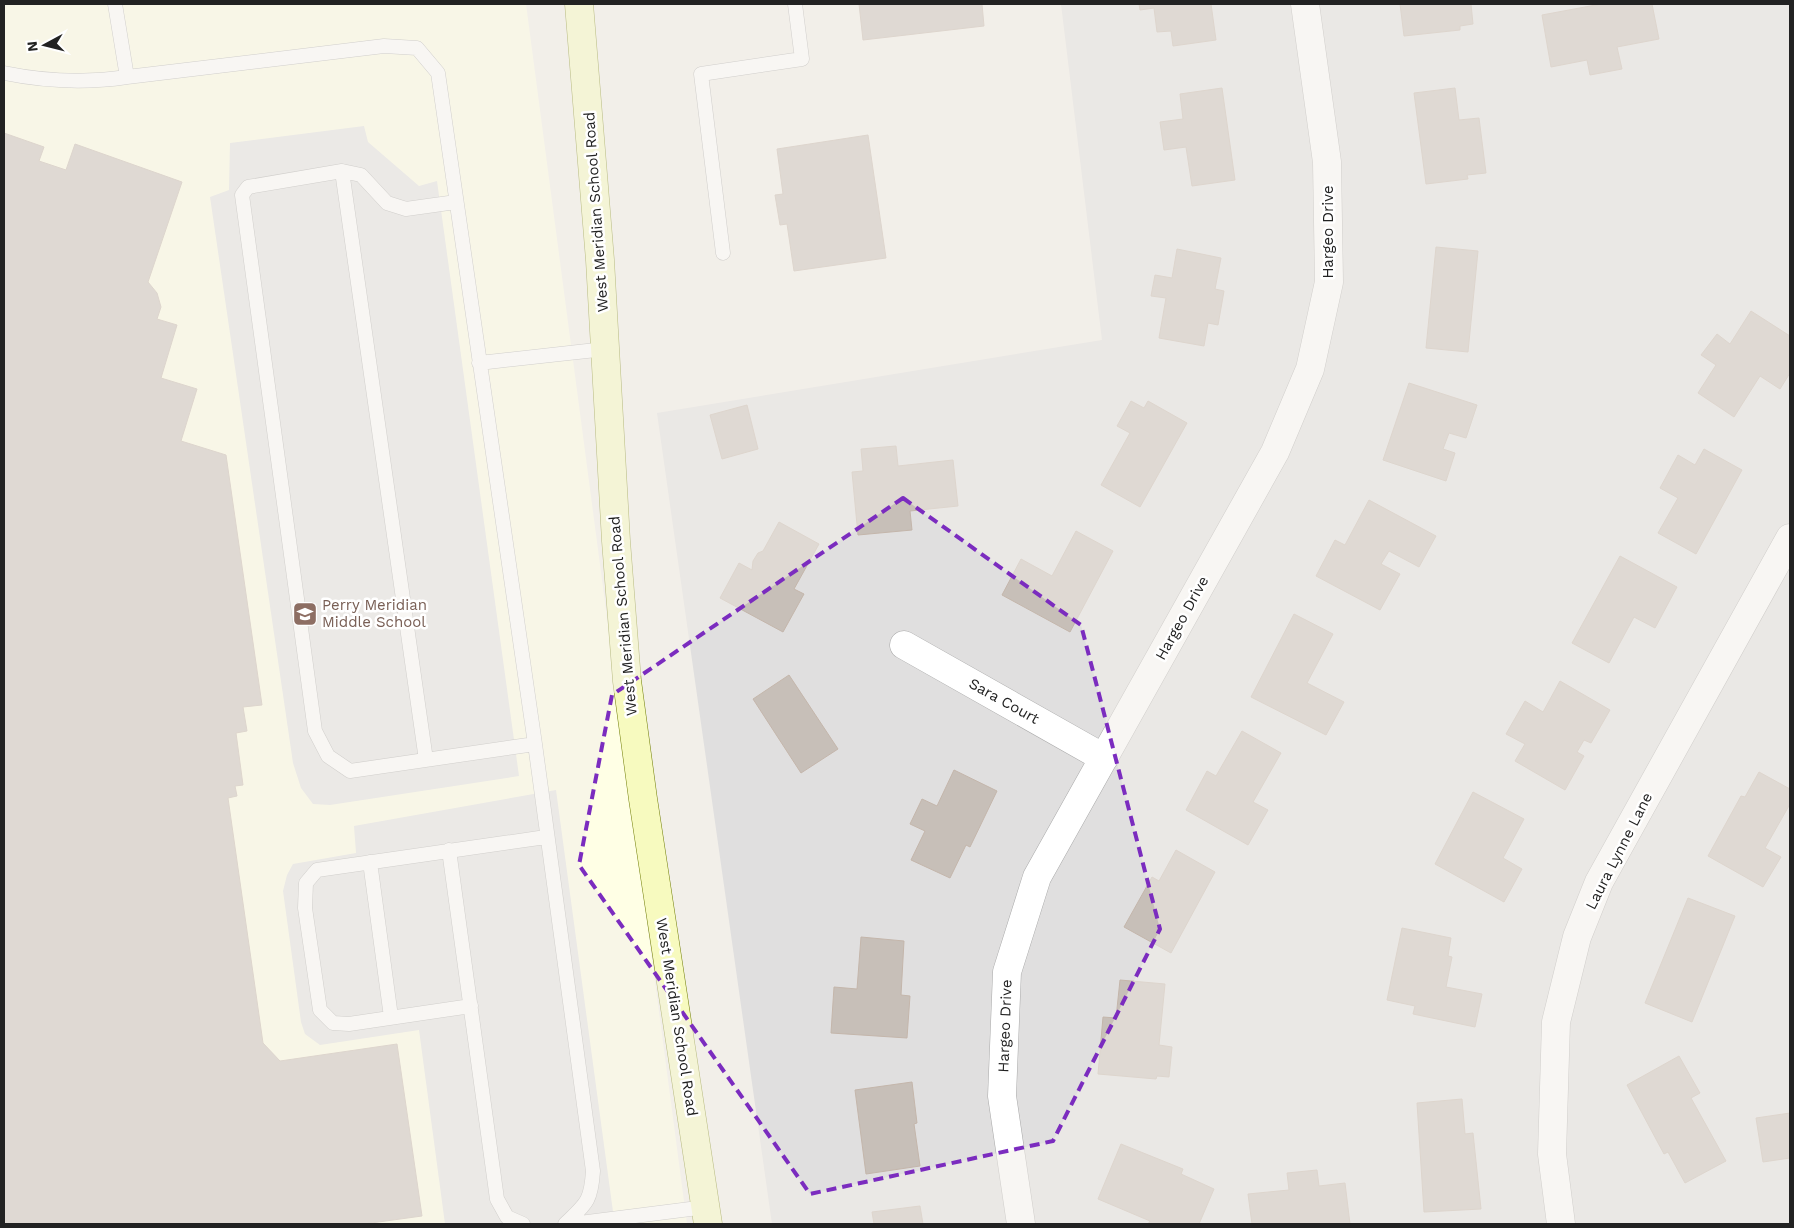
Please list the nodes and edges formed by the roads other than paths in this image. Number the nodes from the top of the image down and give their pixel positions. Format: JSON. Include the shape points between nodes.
{"nodes":[{"id":1,"x":115,"y":4,"type":"edge"},
{"id":2,"x":579,"y":4,"type":"edge"},
{"id":3,"x":795,"y":4,"type":"edge"},
{"id":4,"x":1305,"y":4,"type":"edge"},
{"id":5,"x":4,"y":73,"type":"edge"},
{"id":6,"x":127,"y":77,"type":"junction"},
{"id":7,"x":342,"y":171,"type":"junction"},
{"id":8,"x":456,"y":202,"type":"junction"},
{"id":9,"x":723,"y":253,"type":"dead end"},
{"id":10,"x":605,"y":349,"type":"junction"},
{"id":11,"x":479,"y":363,"type":"junction"},
{"id":12,"x":1790,"y":538,"type":"edge"},
{"id":13,"x":904,"y":645,"type":"dead end"},
{"id":14,"x":535,"y":744,"type":"junction"},
{"id":15,"x":1104,"y":758,"type":"junction"},
{"id":16,"x":426,"y":760,"type":"junction"},
{"id":17,"x":546,"y":837,"type":"junction"},
{"id":18,"x":450,"y":850,"type":"junction"},
{"id":19,"x":370,"y":862,"type":"junction"},
{"id":20,"x":471,"y":1006,"type":"junction"},
{"id":21,"x":391,"y":1018,"type":"junction"},
{"id":22,"x":707,"y":1215,"type":"edge"},
{"id":23,"x":523,"y":1224,"type":"edge"},
{"id":24,"x":565,"y":1224,"type":"edge"},
{"id":25,"x":572,"y":1224,"type":"edge"},
{"id":26,"x":1021,"y":1224,"type":"edge"},
{"id":27,"x":1561,"y":1224,"type":"edge"}],
"edges":[{"from":1,"to":6,"type":"lane"},
{"from":2,"to":10,"type":"main road","name":"West Meridian School Road"},
{"from":3,"to":9,"type":"lane","via":[[802,59],[701,74]]},
{"from":4,"to":15,"type":"street","name":"Hargeo Drive","via":[[1327,162],[1329,282],[1310,369],[1274,452]]},
{"from":5,"to":6,"type":"lane","via":[[37,78],[106,80]]},
{"from":6,"to":8,"type":"lane","via":[[384,46],[417,48],[438,73]]},
{"from":7,"to":8,"type":"lane","via":[[361,175],[387,203],[406,209]]},
{"from":7,"to":16,"type":"lane"},
{"from":7,"to":16,"type":"lane","via":[[248,187],[242,196],[315,731],[328,756],[350,771]]},
{"from":8,"to":11,"type":"lane"},
{"from":10,"to":11,"type":"lane"},
{"from":10,"to":22,"type":"main road","name":"West Meridian School Road","via":[[627,681]]},
{"from":11,"to":14,"type":"lane"},
{"from":12,"to":27,"type":"street","name":"Laura Lynne Lane","via":[[1599,882],[1577,936],[1556,1022],[1552,1154]]},
{"from":13,"to":15,"type":"street","name":"Sara Court"},
{"from":14,"to":16,"type":"lane"},
{"from":14,"to":17,"type":"lane"},
{"from":15,"to":26,"type":"street","name":"Hargeo Drive","via":[[1037,877],[1007,972],[1002,1096]]},
{"from":17,"to":18,"type":"lane"},
{"from":17,"to":24,"type":"lane","via":[[593,1171],[592,1193],[586,1204]]},
{"from":18,"to":19,"type":"lane"},
{"from":18,"to":20,"type":"lane"},
{"from":19,"to":21,"type":"lane"},
{"from":19,"to":21,"type":"lane","via":[[317,870],[306,883],[305,908],[320,1010],[333,1023]]},
{"from":20,"to":21,"type":"lane"},
{"from":20,"to":23,"type":"lane","via":[[497,1199],[507,1217]]},
{"from":22,"to":25,"type":"lane"}]}
